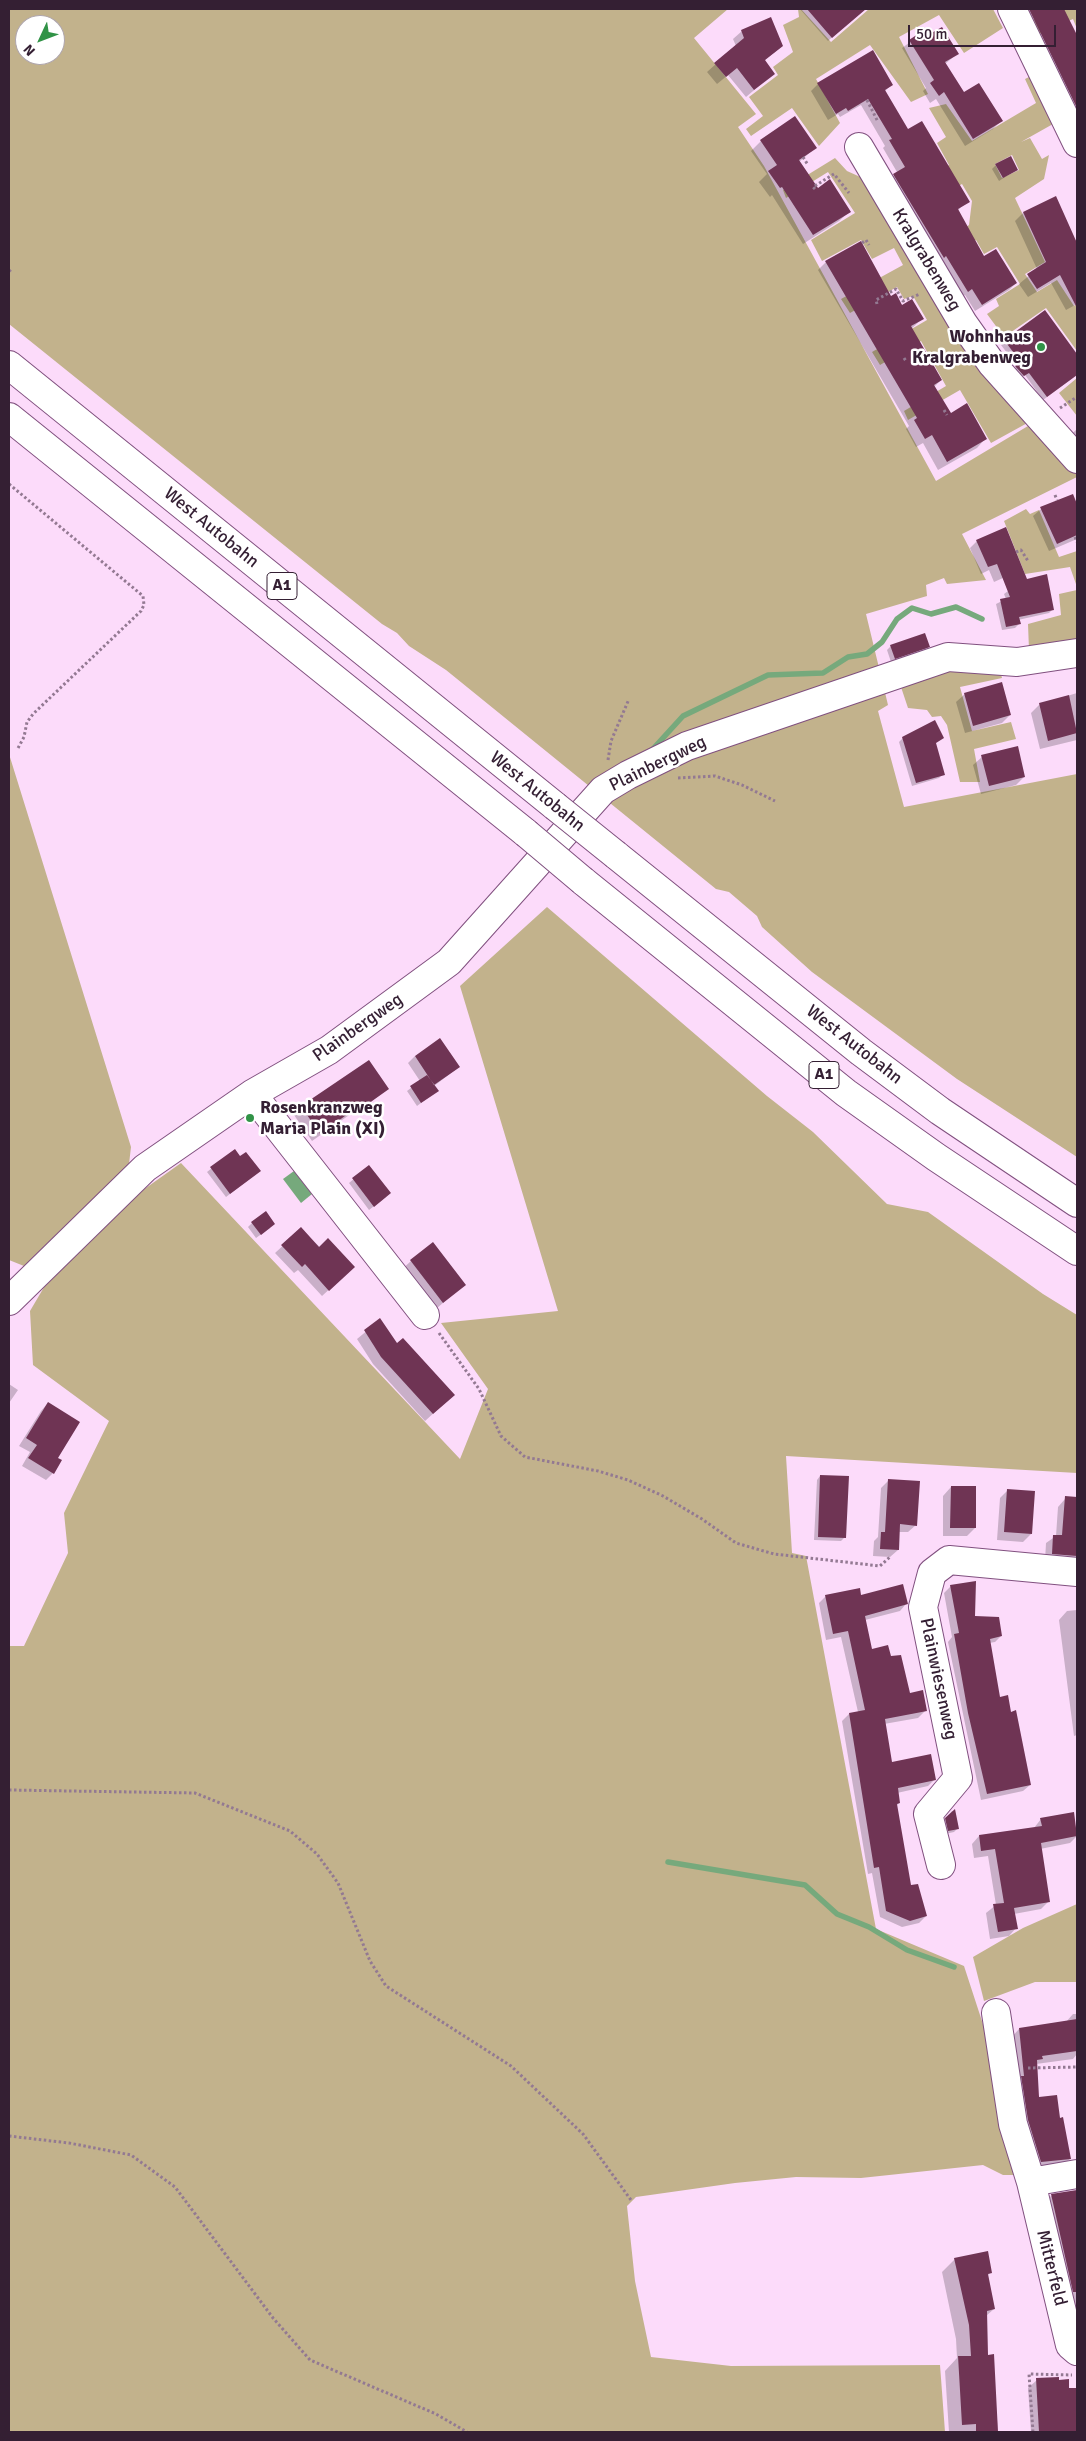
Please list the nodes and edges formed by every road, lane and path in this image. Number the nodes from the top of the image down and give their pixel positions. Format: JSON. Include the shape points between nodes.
{"nodes":[{"id":1,"x":1012,"y":9,"type":"edge"},
{"id":2,"x":867,"y":100,"type":"dead end"},
{"id":3,"x":878,"y":122,"type":"dead end"},
{"id":4,"x":1077,"y":143,"type":"edge"},
{"id":5,"x":859,"y":147,"type":"dead end"},
{"id":6,"x":803,"y":157,"type":"dead end"},
{"id":7,"x":808,"y":165,"type":"dead end"},
{"id":8,"x":815,"y":189,"type":"dead end"},
{"id":9,"x":849,"y":193,"type":"dead end"},
{"id":10,"x":862,"y":242,"type":"dead end"},
{"id":11,"x":869,"y":245,"type":"dead end"},
{"id":12,"x":924,"y":292,"type":"dead end"},
{"id":13,"x":877,"y":304,"type":"dead end"},
{"id":14,"x":9,"y":365,"type":"edge"},
{"id":15,"x":944,"y":410,"type":"dead end"},
{"id":16,"x":947,"y":415,"type":"dead end"},
{"id":17,"x":9,"y":417,"type":"edge"},
{"id":18,"x":1077,"y":459,"type":"edge"},
{"id":19,"x":9,"y":484,"type":"edge"},
{"id":20,"x":1054,"y":495,"type":"dead end"},
{"id":21,"x":1057,"y":500,"type":"dead end"},
{"id":22,"x":1075,"y":537,"type":"dead end"},
{"id":23,"x":1077,"y":542,"type":"edge"},
{"id":24,"x":1016,"y":552,"type":"dead end"},
{"id":25,"x":1028,"y":561,"type":"dead end"},
{"id":26,"x":1077,"y":653,"type":"edge"},
{"id":27,"x":629,"y":699,"type":"dead end"},
{"id":28,"x":17,"y":750,"type":"dead end"},
{"id":29,"x":673,"y":778,"type":"dead end"},
{"id":30,"x":604,"y":790,"type":"junction"},
{"id":31,"x":775,"y":801,"type":"dead end"},
{"id":32,"x":252,"y":1094,"type":"junction"},
{"id":33,"x":1077,"y":1203,"type":"edge"},
{"id":34,"x":1077,"y":1251,"type":"edge"},
{"id":35,"x":9,"y":1301,"type":"edge"},
{"id":36,"x":425,"y":1315,"type":"joint"},
{"id":37,"x":890,"y":1556,"type":"dead end"},
{"id":38,"x":1077,"y":1572,"type":"edge"},
{"id":39,"x":9,"y":1790,"type":"edge"},
{"id":40,"x":941,"y":1865,"type":"dead end"},
{"id":41,"x":996,"y":2013,"type":"dead end"},
{"id":42,"x":1005,"y":2068,"type":"junction"},
{"id":43,"x":1077,"y":2068,"type":"edge"},
{"id":44,"x":9,"y":2136,"type":"edge"},
{"id":45,"x":1077,"y":2174,"type":"edge"},
{"id":46,"x":1030,"y":2182,"type":"junction"},
{"id":47,"x":631,"y":2200,"type":"dead end"},
{"id":48,"x":1077,"y":2351,"type":"edge"},
{"id":49,"x":1077,"y":2375,"type":"edge"},
{"id":50,"x":468,"y":2432,"type":"edge"},
{"id":51,"x":1033,"y":2432,"type":"edge"}],
"edges":[{"from":1,"to":4,"type":"main road"},
{"from":2,"to":3,"type":"path"},
{"from":5,"to":18,"type":"main road","name":"Kralgrabenweg","via":[[967,328],[992,364]]},
{"from":6,"to":7,"type":"path"},
{"from":8,"to":9,"type":"path","via":[[813,187],[834,174]]},
{"from":10,"to":11,"type":"path","via":[[866,240]]},
{"from":12,"to":13,"type":"path","via":[[903,302],[896,290],[876,300]]},
{"from":14,"to":33,"type":"main road","name":"West Autobahn","number":"A1","bridge":true,"via":[[861,1052],[940,1111]]},
{"from":15,"to":16,"type":"path"},
{"from":17,"to":34,"type":"main road","number":"A1","bridge":true,"via":[[846,1093]]},
{"from":19,"to":28,"type":"path","via":[[143,596],[144,605],[141,612],[33,714]]},
{"from":20,"to":21,"type":"path"},
{"from":22,"to":23,"type":"path"},
{"from":24,"to":25,"type":"path","via":[[1021,550]]},
{"from":26,"to":30,"type":"main road","name":"Plainbergweg","via":[[1017,662],[948,657],[687,746]]},
{"from":27,"to":30,"type":"path","via":[[611,741]]},
{"from":29,"to":31,"type":"path","via":[[715,776]]},
{"from":30,"to":32,"type":"main road","name":"Plainbergweg","via":[[449,962],[330,1050]]},
{"from":32,"to":35,"type":"main road","name":"Plainbergweg","via":[[145,1168]]},
{"from":32,"to":36,"type":"main road"},
{"from":36,"to":37,"type":"path","via":[[479,1389],[501,1436],[525,1457],[628,1480],[670,1500],[736,1543],[774,1554],[880,1566]]},
{"from":38,"to":40,"type":"main road","name":"Plainwiesenweg","via":[[949,1560],[932,1573],[923,1607],[958,1778],[928,1814]]},
{"from":39,"to":47,"type":"path","via":[[195,1792],[290,1831],[317,1854],[338,1882],[370,1962],[386,1986],[511,2066],[584,2134]]},
{"from":41,"to":42,"type":"main road","name":"Mitterfeld"},
{"from":42,"to":43,"type":"path"},
{"from":42,"to":46,"type":"main road","name":"Mitterfeld","via":[[1013,2124]]},
{"from":44,"to":50,"type":"path","via":[[132,2155],[174,2187],[273,2318],[310,2360],[436,2414]]},
{"from":45,"to":46,"type":"main road"},
{"from":46,"to":48,"type":"main road","name":"Mitterfeld","via":[[1070,2345]]},
{"from":49,"to":51,"type":"path","via":[[1029,2374]]}]}
